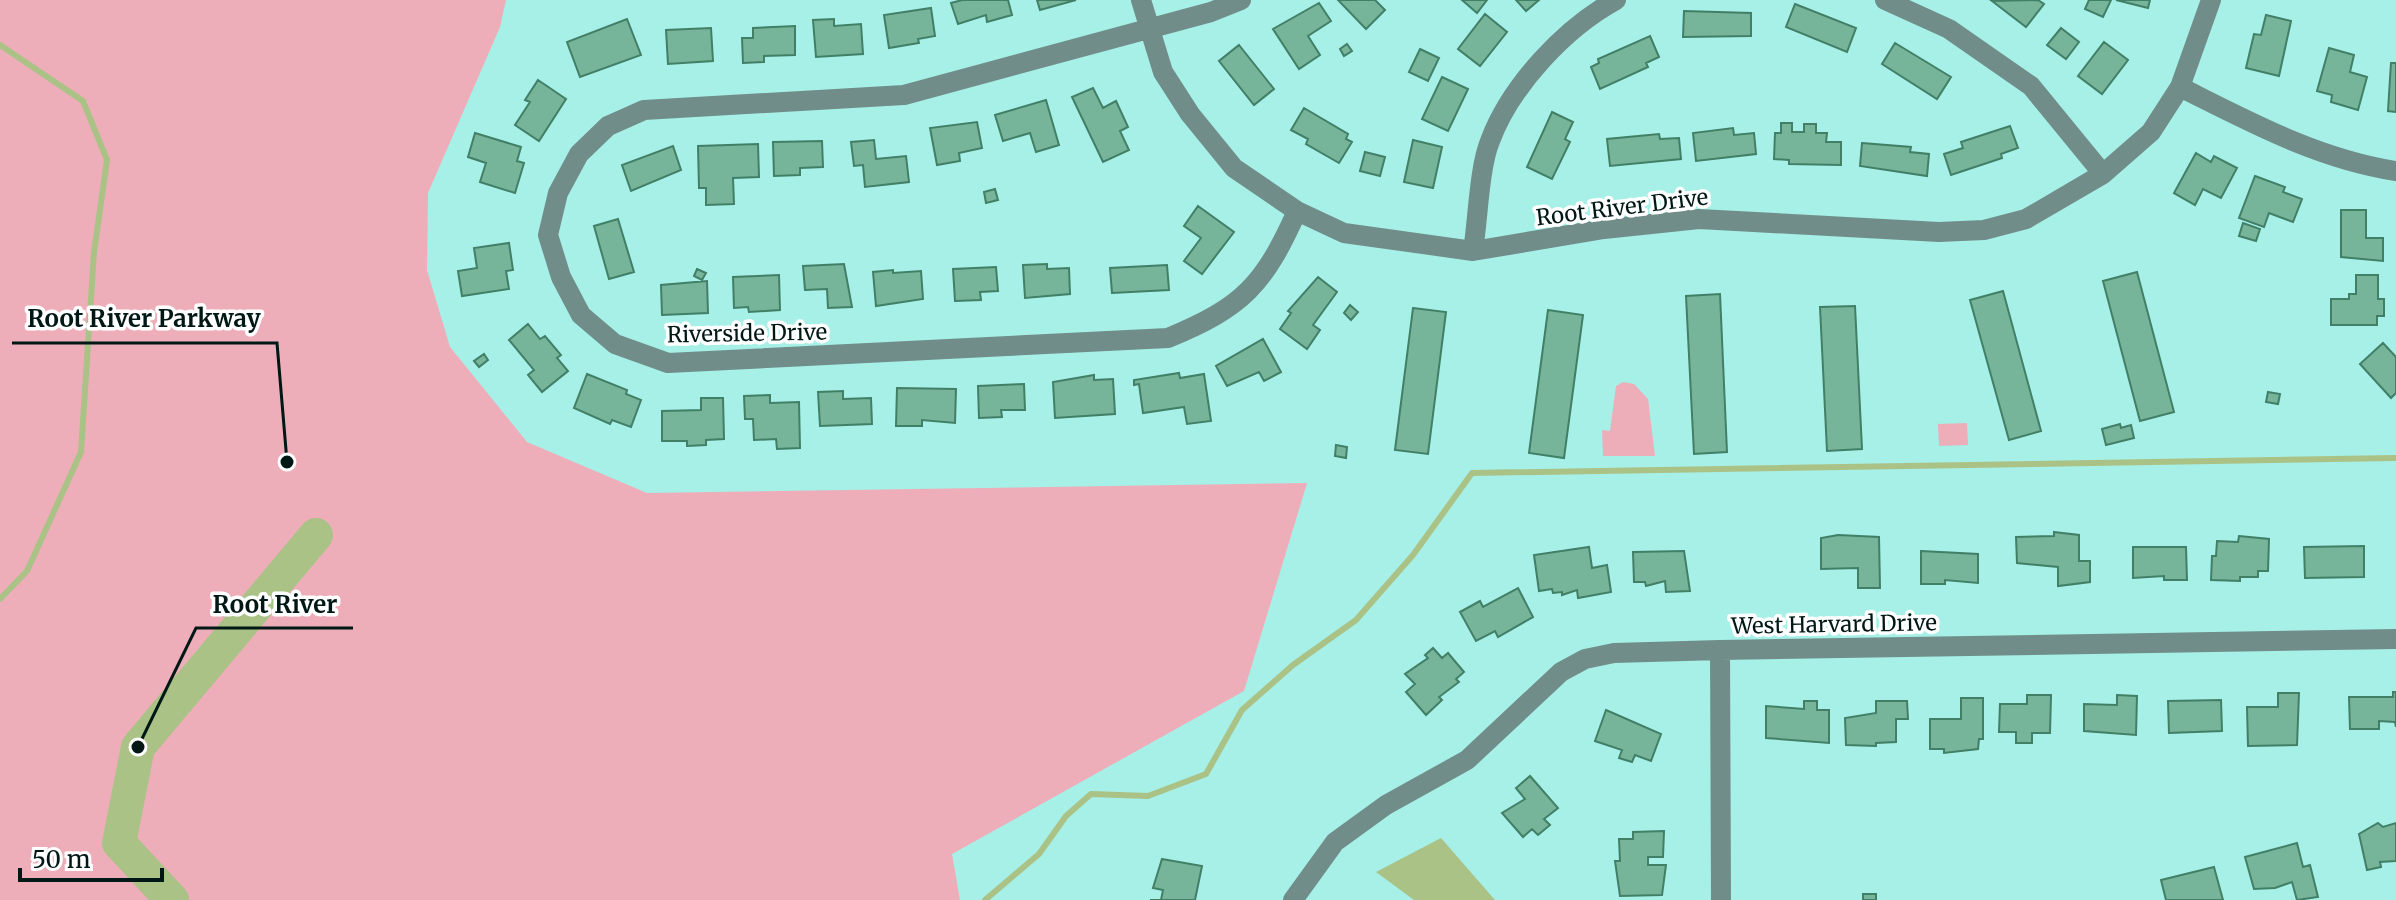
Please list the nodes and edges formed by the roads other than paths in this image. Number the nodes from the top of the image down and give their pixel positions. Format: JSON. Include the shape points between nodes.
{"nodes":[{"id":1,"x":1141,"y":0,"type":"edge"},
{"id":2,"x":1241,"y":0,"type":"edge"},
{"id":3,"x":1616,"y":0,"type":"edge"},
{"id":4,"x":1885,"y":0,"type":"edge"},
{"id":5,"x":2211,"y":0,"type":"edge"},
{"id":6,"x":1148,"y":29,"type":"junction"},
{"id":7,"x":2180,"y":87,"type":"junction"},
{"id":8,"x":2396,"y":171,"type":"edge"},
{"id":9,"x":2103,"y":174,"type":"junction"},
{"id":10,"x":1297,"y":211,"type":"junction"},
{"id":11,"x":1473,"y":251,"type":"junction"},
{"id":12,"x":2396,"y":639,"type":"edge"},
{"id":13,"x":1720,"y":650,"type":"junction"},
{"id":14,"x":1293,"y":900,"type":"edge"},
{"id":15,"x":1721,"y":900,"type":"edge"}],
"edges":[{"from":1,"to":6,"type":"street","name":"Root River Drive"},
{"from":2,"to":6,"type":"street","name":"Riverside Drive"},
{"from":3,"to":11,"type":"street","via":[[1566,37],[1509,104],[1489,142]]},
{"from":4,"to":9,"type":"street","via":[[1949,29],[2031,86]]},
{"from":5,"to":7,"type":"street","name":"Root River Drive"},
{"from":6,"to":10,"type":"street","name":"Root River Drive","via":[[1163,72],[1234,168]]},
{"from":6,"to":10,"type":"street","name":"Riverside Drive","via":[[904,95],[644,110],[608,126],[579,154],[558,193],[548,235],[561,277],[581,315],[615,344],[668,363],[1168,338],[1216,318],[1247,295],[1277,255]]},
{"from":7,"to":8,"type":"street","via":[[2296,145]]},
{"from":7,"to":9,"type":"street","name":"Root River Drive","via":[[2151,132]]},
{"from":9,"to":11,"type":"street","name":"Root River Drive","via":[[2026,219],[1984,230],[1699,219]]},
{"from":10,"to":11,"type":"street","name":"Root River Drive","via":[[1344,233]]},
{"from":12,"to":13,"type":"street","name":"West Harvard Drive"},
{"from":13,"to":14,"type":"street","name":"West Harvard Drive","via":[[1614,653],[1585,659],[1561,672],[1467,760],[1386,805],[1335,842]]},
{"from":13,"to":15,"type":"street"}]}
